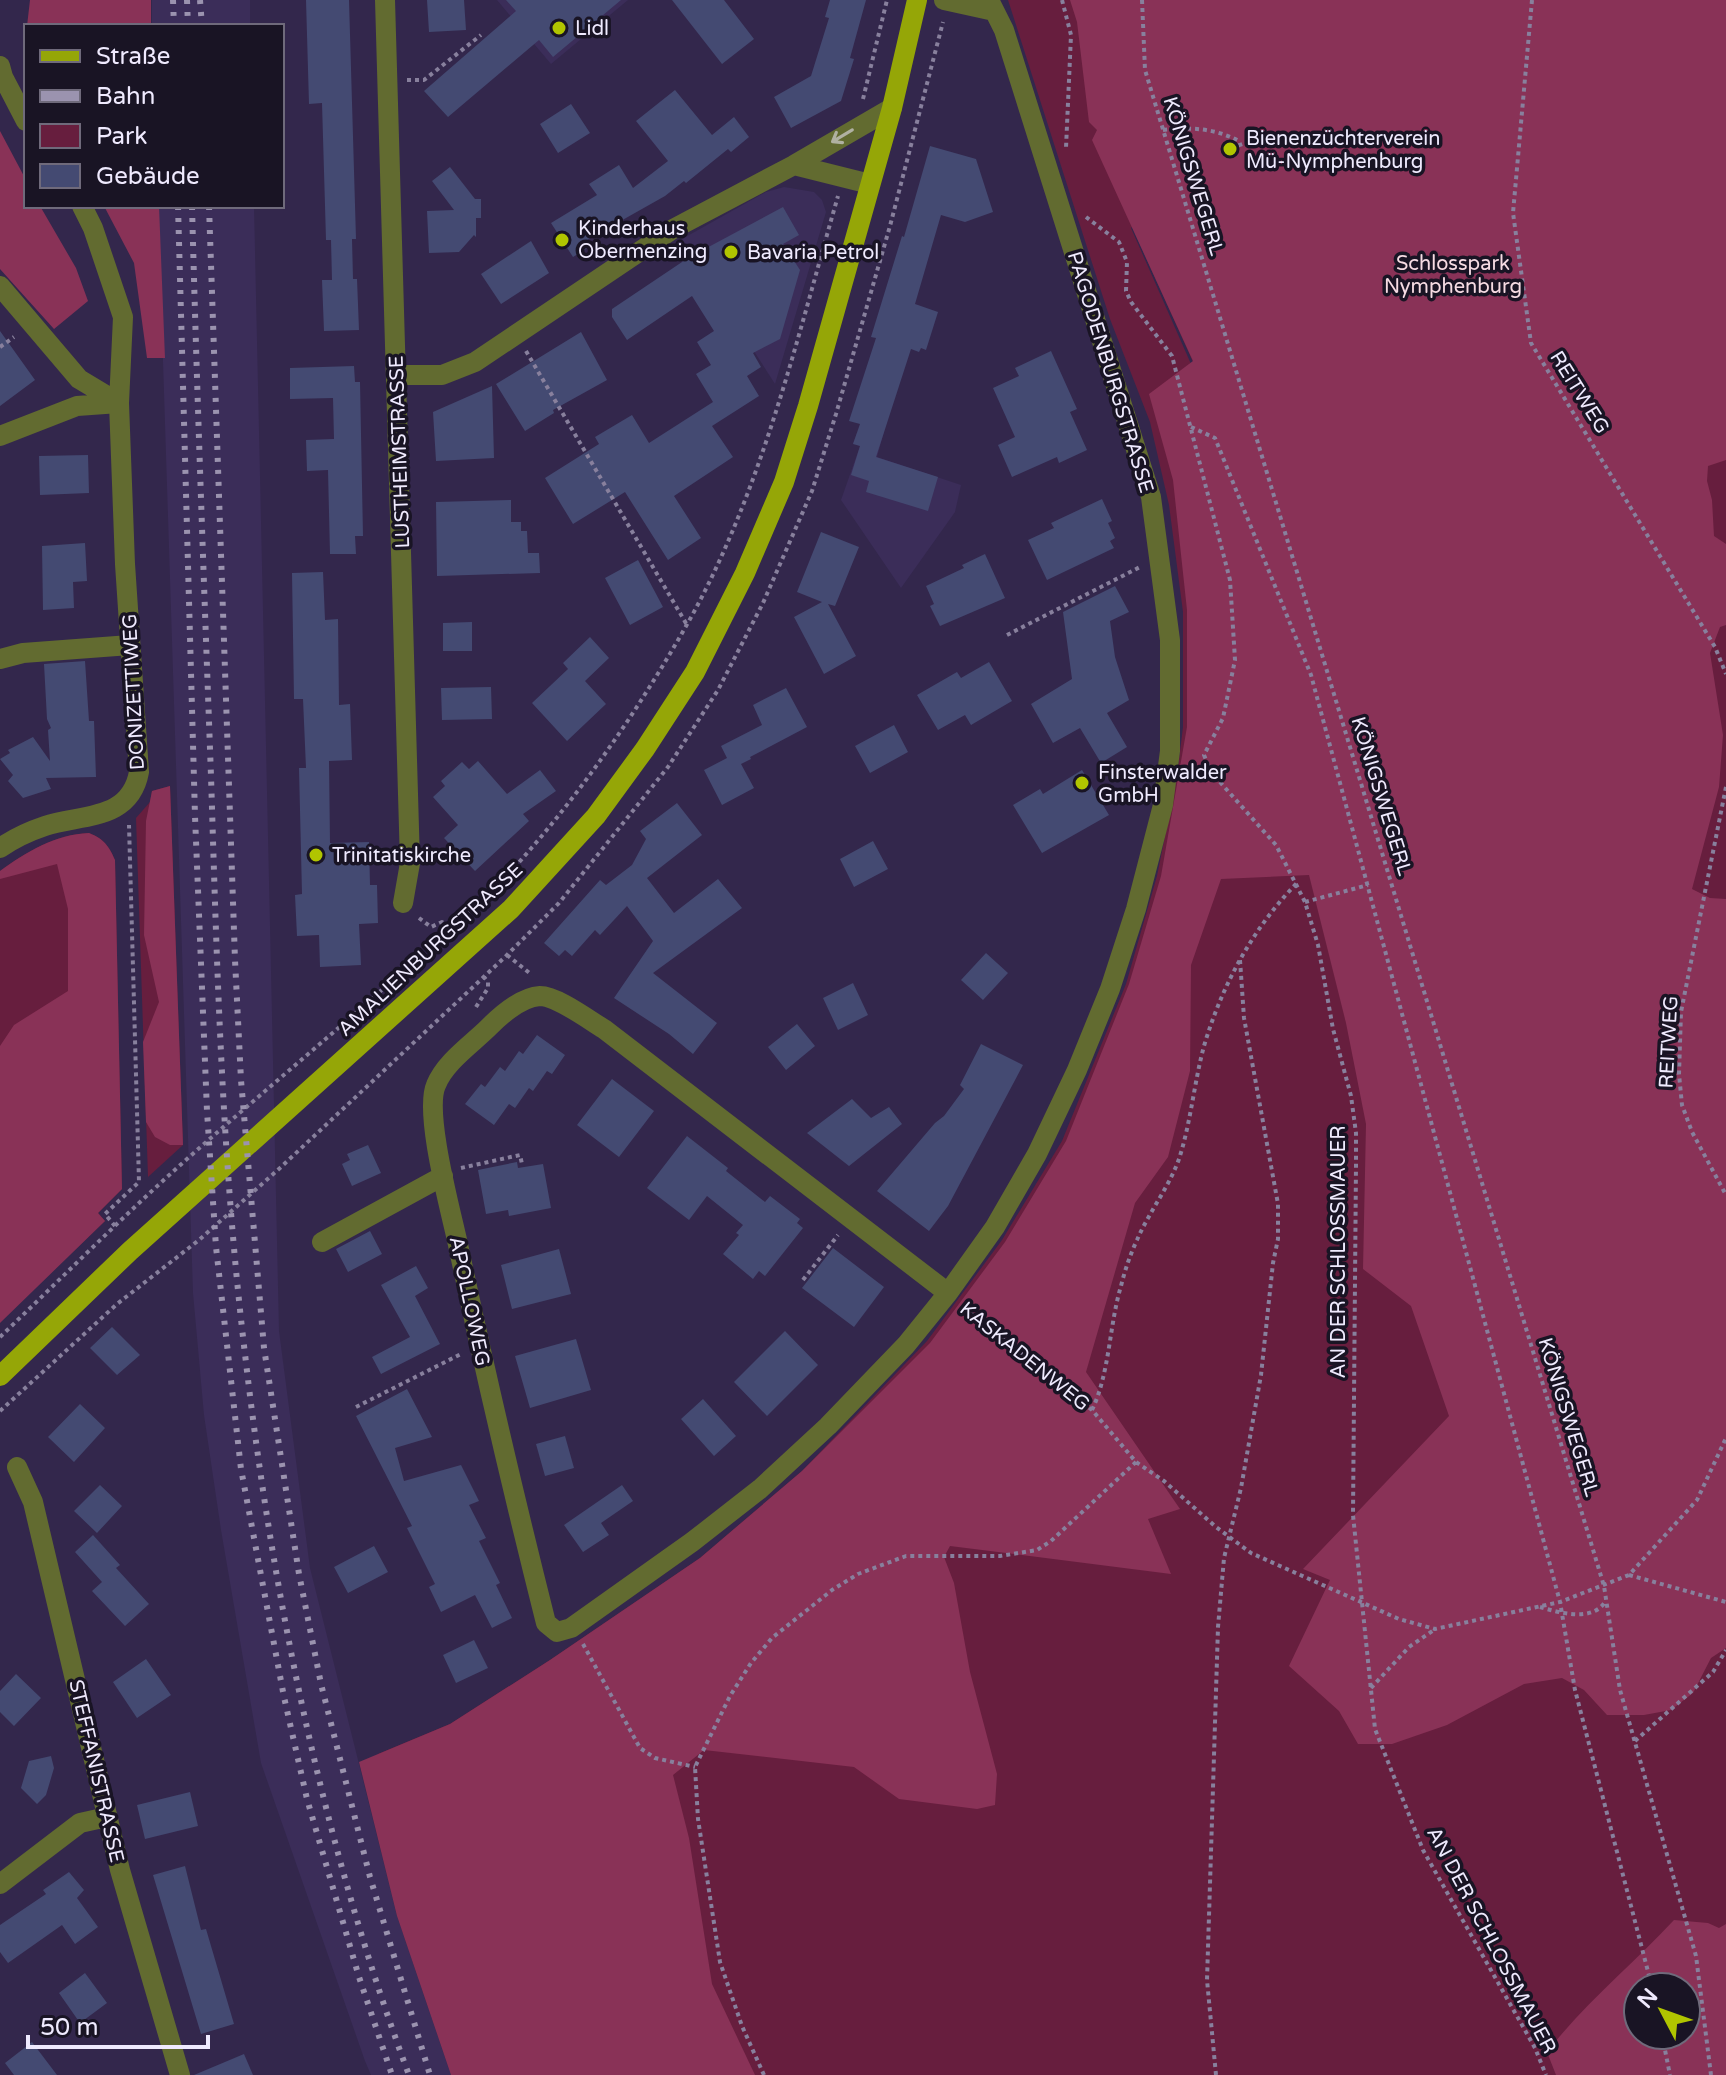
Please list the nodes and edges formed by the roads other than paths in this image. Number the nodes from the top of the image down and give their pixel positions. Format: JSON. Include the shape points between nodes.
{"nodes":[{"id":1,"x":385,"y":0,"type":"edge"},
{"id":2,"x":917,"y":0,"type":"edge"},
{"id":3,"x":946,"y":0,"type":"edge"},
{"id":4,"x":992,"y":5,"type":"edge"},
{"id":5,"x":0,"y":66,"type":"edge"},
{"id":6,"x":892,"y":108,"type":"junction"},
{"id":7,"x":24,"y":117,"type":"edge"},
{"id":8,"x":794,"y":165,"type":"junction"},
{"id":9,"x":870,"y":184,"type":"junction"},
{"id":10,"x":83,"y":208,"type":"edge"},
{"id":11,"x":0,"y":286,"type":"edge"},
{"id":12,"x":397,"y":375,"type":"junction"},
{"id":13,"x":119,"y":403,"type":"junction"},
{"id":14,"x":0,"y":436,"type":"edge"},
{"id":15,"x":130,"y":645,"type":"junction"},
{"id":16,"x":0,"y":659,"type":"edge"},
{"id":17,"x":0,"y":848,"type":"edge"},
{"id":18,"x":403,"y":903,"type":"dead end"},
{"id":19,"x":540,"y":996,"type":"joint"},
{"id":20,"x":443,"y":1174,"type":"junction"},
{"id":21,"x":322,"y":1242,"type":"dead end"},
{"id":22,"x":948,"y":1293,"type":"junction"},
{"id":23,"x":0,"y":1376,"type":"edge"},
{"id":24,"x":17,"y":1467,"type":"dead end"},
{"id":25,"x":571,"y":1628,"type":"joint"},
{"id":26,"x":107,"y":1817,"type":"junction"},
{"id":27,"x":0,"y":1884,"type":"edge"},
{"id":28,"x":180,"y":2075,"type":"edge"}],
"edges":[{"from":1,"to":12,"type":"street","name":"LUSTHEIMSTRASSE"},
{"from":2,"to":6,"type":"main road","name":"AMALIENBURGSTRASSE"},
{"from":3,"to":4,"type":"street","name":"PAGODENBURGSTRASSE"},
{"from":4,"to":22,"type":"street","name":"PAGODENBURGSTRASSE","via":[[1151,497],[1170,640],[1170,751],[1163,805],[1136,909],[1077,1070],[995,1227]]},
{"from":5,"to":7,"type":"street"},
{"from":6,"to":8,"type":"street","one_way":true},
{"from":6,"to":9,"type":"main road","name":"AMALIENBURGSTRASSE"},
{"from":8,"to":9,"type":"street"},
{"from":8,"to":12,"type":"street","via":[[673,229],[475,362],[442,375]]},
{"from":9,"to":23,"type":"main road","name":"AMALIENBURGSTRASSE","via":[[784,482],[695,672],[645,749],[596,816],[511,909],[130,1251]]},
{"from":10,"to":13,"type":"street","name":"DONIZETTIWEG","via":[[123,317]]},
{"from":11,"to":13,"type":"street","via":[[79,379]]},
{"from":12,"to":18,"type":"street","name":"LUSTHEIMSTRASSE","via":[[410,863]]},
{"from":13,"to":14,"type":"street","via":[[77,406]]},
{"from":13,"to":15,"type":"street","name":"DONIZETTIWEG"},
{"from":15,"to":16,"type":"street"},
{"from":15,"to":17,"type":"street","name":"DONIZETTIWEG","via":[[137,786],[116,807],[44,826]]},
{"from":19,"to":20,"type":"street","name":"APOLLOWEG","via":[[498,1018],[435,1085],[432,1110]]},
{"from":19,"to":22,"type":"street","name":"KASKADENWEG","via":[[604,1029]]},
{"from":20,"to":21,"type":"street"},
{"from":20,"to":25,"type":"street","name":"APOLLOWEG","via":[[498,1434],[546,1623],[557,1632]]},
{"from":22,"to":25,"type":"street","name":"PAGODENBURGSTRASSE","via":[[906,1345],[760,1489]]},
{"from":24,"to":26,"type":"street","name":"STEFFANISTRASSE","via":[[33,1502]]},
{"from":26,"to":27,"type":"street","via":[[80,1823]]},
{"from":26,"to":28,"type":"street","name":"STEFFANISTRASSE"}]}
